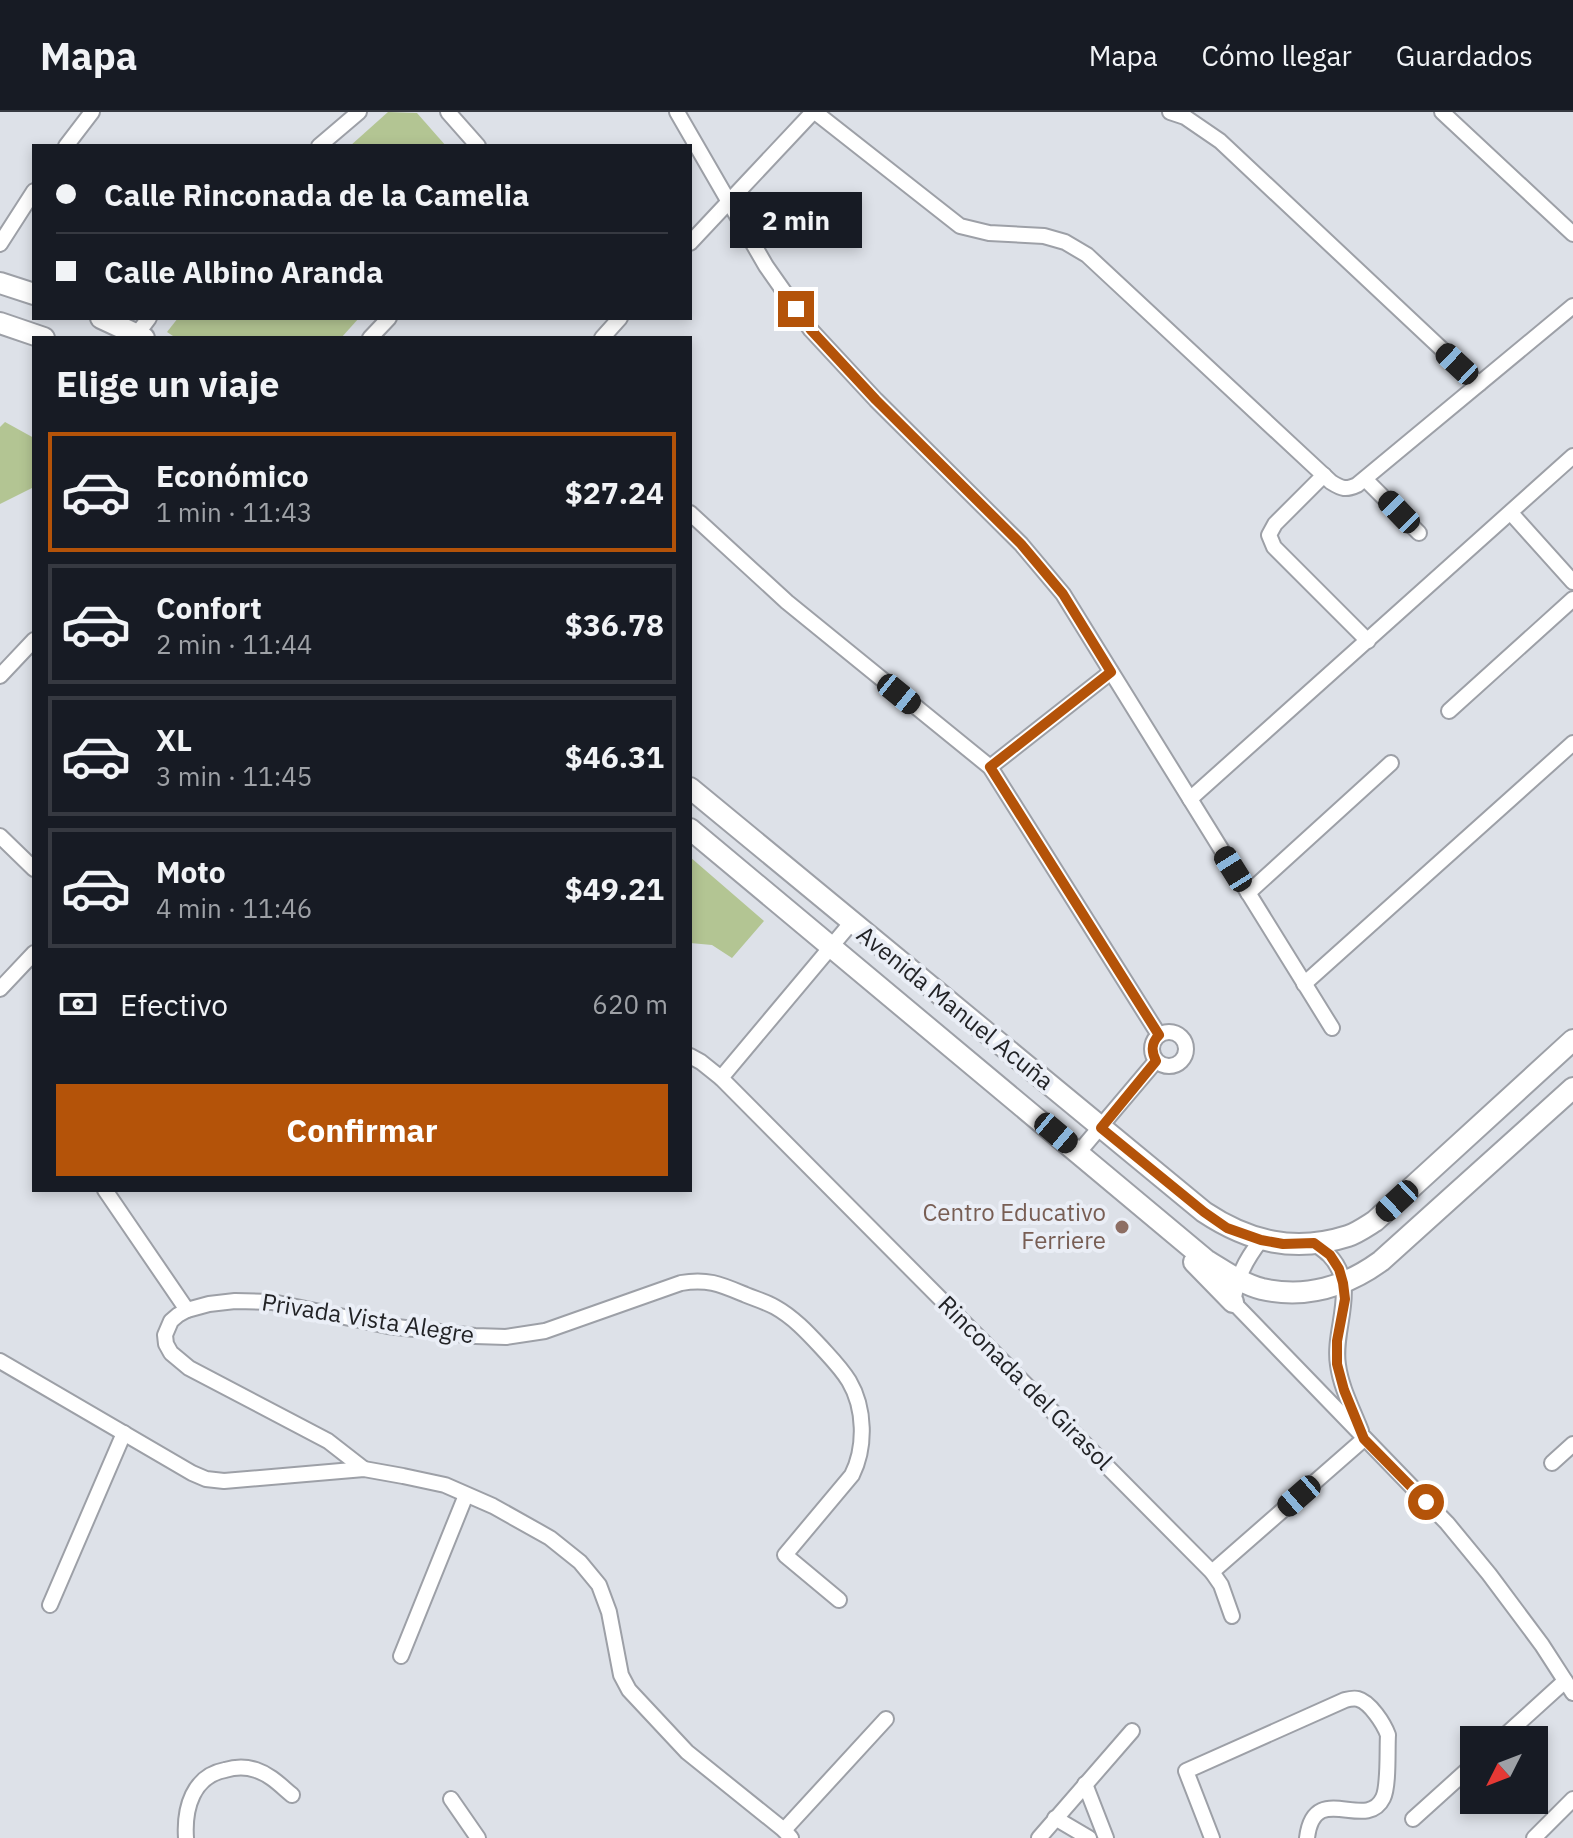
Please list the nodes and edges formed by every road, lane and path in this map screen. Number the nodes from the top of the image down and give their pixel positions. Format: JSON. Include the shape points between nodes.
{"nodes":[{"id":1,"x":359,"y":112,"type":"edge"},
{"id":2,"x":448,"y":112,"type":"edge"},
{"id":3,"x":677,"y":112,"type":"edge"},
{"id":4,"x":814,"y":112,"type":"edge"},
{"id":5,"x":1170,"y":112,"type":"edge"},
{"id":6,"x":1442,"y":112,"type":"edge"},
{"id":7,"x":91,"y":113,"type":"edge"},
{"id":8,"x":68,"y":144,"type":"edge"},
{"id":9,"x":321,"y":144,"type":"edge"},
{"id":10,"x":476,"y":144,"type":"edge"},
{"id":11,"x":32,"y":194,"type":"edge"},
{"id":12,"x":728,"y":201,"type":"junction"},
{"id":13,"x":1573,"y":234,"type":"edge"},
{"id":14,"x":692,"y":241,"type":"edge"},
{"id":15,"x":0,"y":244,"type":"edge"},
{"id":16,"x":0,"y":283,"type":"edge"},
{"id":17,"x":32,"y":293,"type":"edge"},
{"id":18,"x":1573,"y":306,"type":"edge"},
{"id":19,"x":108,"y":320,"type":"edge"},
{"id":20,"x":387,"y":320,"type":"edge"},
{"id":21,"x":618,"y":320,"type":"edge"},
{"id":22,"x":0,"y":323,"type":"edge"},
{"id":23,"x":143,"y":330,"type":"edge"},
{"id":24,"x":38,"y":336,"type":"edge"},
{"id":25,"x":372,"y":336,"type":"edge"},
{"id":26,"x":604,"y":336,"type":"edge"},
{"id":27,"x":1479,"y":384,"type":"junction"},
{"id":28,"x":1573,"y":456,"type":"edge"},
{"id":29,"x":1324,"y":475,"type":"junction"},
{"id":30,"x":1365,"y":479,"type":"junction"},
{"id":31,"x":1511,"y":513,"type":"junction"},
{"id":32,"x":692,"y":515,"type":"edge"},
{"id":33,"x":1419,"y":533,"type":"dead end"},
{"id":34,"x":1573,"y":582,"type":"edge"},
{"id":35,"x":1573,"y":599,"type":"edge"},
{"id":36,"x":1368,"y":641,"type":"junction"},
{"id":37,"x":32,"y":642,"type":"edge"},
{"id":38,"x":1111,"y":672,"type":"junction"},
{"id":39,"x":0,"y":676,"type":"edge"},
{"id":40,"x":1449,"y":711,"type":"dead end"},
{"id":41,"x":1573,"y":743,"type":"edge"},
{"id":42,"x":1391,"y":763,"type":"dead end"},
{"id":43,"x":990,"y":767,"type":"junction"},
{"id":44,"x":692,"y":790,"type":"edge"},
{"id":45,"x":1190,"y":799,"type":"junction"},
{"id":46,"x":692,"y":831,"type":"edge"},
{"id":47,"x":0,"y":836,"type":"edge"},
{"id":48,"x":32,"y":867,"type":"edge"},
{"id":49,"x":1248,"y":893,"type":"junction"},
{"id":50,"x":851,"y":923,"type":"junction"},
{"id":51,"x":832,"y":946,"type":"junction"},
{"id":52,"x":32,"y":955,"type":"edge"},
{"id":53,"x":1304,"y":984,"type":"junction"},
{"id":54,"x":0,"y":989,"type":"edge"},
{"id":55,"x":1332,"y":1028,"type":"dead end"},
{"id":56,"x":1159,"y":1035,"type":"junction"},
{"id":57,"x":1573,"y":1040,"type":"edge"},
{"id":58,"x":692,"y":1057,"type":"edge"},
{"id":59,"x":1156,"y":1061,"type":"junction"},
{"id":60,"x":721,"y":1078,"type":"junction"},
{"id":61,"x":1573,"y":1088,"type":"edge"},
{"id":62,"x":1101,"y":1128,"type":"junction"},
{"id":63,"x":1079,"y":1152,"type":"junction"},
{"id":64,"x":106,"y":1192,"type":"edge"},
{"id":65,"x":1138,"y":1204,"type":"junction"},
{"id":66,"x":1261,"y":1240,"type":"junction"},
{"id":67,"x":1314,"y":1243,"type":"junction"},
{"id":68,"x":1237,"y":1279,"type":"junction"},
{"id":69,"x":1343,"y":1283,"type":"junction"},
{"id":70,"x":1233,"y":1302,"type":"junction"},
{"id":71,"x":187,"y":1310,"type":"junction"},
{"id":72,"x":0,"y":1361,"type":"edge"},
{"id":73,"x":124,"y":1433,"type":"junction"},
{"id":74,"x":1364,"y":1439,"type":"junction"},
{"id":75,"x":1573,"y":1444,"type":"edge"},
{"id":76,"x":1552,"y":1463,"type":"dead end"},
{"id":77,"x":364,"y":1469,"type":"junction"},
{"id":78,"x":466,"y":1495,"type":"junction"},
{"id":79,"x":1212,"y":1572,"type":"junction"},
{"id":80,"x":839,"y":1600,"type":"dead end"},
{"id":81,"x":50,"y":1605,"type":"dead end"},
{"id":82,"x":1232,"y":1616,"type":"dead end"},
{"id":83,"x":401,"y":1656,"type":"dead end"},
{"id":84,"x":1569,"y":1687,"type":"edge"},
{"id":85,"x":886,"y":1719,"type":"dead end"},
{"id":86,"x":1518,"y":1726,"type":"edge"},
{"id":87,"x":1132,"y":1731,"type":"dead end"},
{"id":88,"x":1460,"y":1777,"type":"edge"},
{"id":89,"x":1085,"y":1784,"type":"junction"},
{"id":90,"x":292,"y":1795,"type":"dead end"},
{"id":91,"x":451,"y":1799,"type":"dead end"},
{"id":92,"x":1573,"y":1799,"type":"edge"},
{"id":93,"x":1055,"y":1818,"type":"junction"},
{"id":94,"x":1413,"y":1819,"type":"dead end"},
{"id":95,"x":788,"y":1834,"type":"edge"},
{"id":96,"x":186,"y":1838,"type":"edge"},
{"id":97,"x":478,"y":1838,"type":"edge"},
{"id":98,"x":1039,"y":1838,"type":"edge"},
{"id":99,"x":1089,"y":1838,"type":"edge"},
{"id":100,"x":1106,"y":1838,"type":"edge"},
{"id":101,"x":1212,"y":1838,"type":"edge"},
{"id":102,"x":1307,"y":1838,"type":"edge"},
{"id":103,"x":1534,"y":1838,"type":"edge"}],
"edges":[{"from":1,"to":9,"type":"street"},
{"from":2,"to":10,"type":"street"},
{"from":3,"to":12,"type":"street"},
{"from":4,"to":12,"type":"street"},
{"from":4,"to":29,"type":"street","via":[[960,226],[1044,236],[1087,255]]},
{"from":5,"to":27,"type":"street","via":[[1220,141]]},
{"from":6,"to":13,"type":"street"},
{"from":7,"to":8,"type":"street"},
{"from":11,"to":15,"type":"street"},
{"from":12,"to":14,"type":"street"},
{"from":12,"to":38,"type":"street","via":[[811,330],[1021,544],[1063,594]]},
{"from":16,"to":17,"type":"street"},
{"from":18,"to":27,"type":"street"},
{"from":19,"to":23,"type":"street"},
{"from":20,"to":25,"type":"street"},
{"from":21,"to":26,"type":"street"},
{"from":22,"to":24,"type":"street"},
{"from":27,"to":30,"type":"street"},
{"from":28,"to":31,"type":"street"},
{"from":29,"to":30,"type":"street","via":[[1349,489]]},
{"from":29,"to":36,"type":"street","via":[[1269,535],[1274,547]]},
{"from":30,"to":33,"type":"street"},
{"from":31,"to":34,"type":"street"},
{"from":31,"to":36,"type":"street"},
{"from":32,"to":43,"type":"street","via":[[787,602]]},
{"from":35,"to":40,"type":"street"},
{"from":36,"to":45,"type":"street"},
{"from":37,"to":39,"type":"street"},
{"from":38,"to":43,"type":"street"},
{"from":38,"to":45,"type":"street"},
{"from":41,"to":53,"type":"street"},
{"from":42,"to":49,"type":"street"},
{"from":43,"to":56,"type":"street"},
{"from":44,"to":50,"type":"street","name":"Avenida Manuel Acuña"},
{"from":45,"to":49,"type":"street"},
{"from":46,"to":51,"type":"street","name":"Avenida Manuel Acuña"},
{"from":47,"to":48,"type":"street"},
{"from":49,"to":53,"type":"street"},
{"from":50,"to":51,"type":"street"},
{"from":50,"to":62,"type":"street","name":"Avenida Manuel Acuña"},
{"from":51,"to":60,"type":"street"},
{"from":51,"to":63,"type":"street","name":"Avenida Manuel Acuña"},
{"from":52,"to":54,"type":"street"},
{"from":53,"to":55,"type":"street"},
{"from":56,"to":59,"type":"street","via":[[1152,1047]]},
{"from":56,"to":59,"type":"street","via":[[1167,1031],[1183,1037],[1186,1055],[1173,1066]]},
{"from":57,"to":67,"type":"street","name":"Avenida Manuel Acuña","via":[[1375,1221],[1350,1236]]},
{"from":58,"to":60,"type":"street","name":"Rinconada del Girasol"},
{"from":59,"to":62,"type":"street"},
{"from":60,"to":79,"type":"street","name":"Rinconada del Girasol"},
{"from":61,"to":69,"type":"street","via":[[1381,1261]]},
{"from":62,"to":63,"type":"street"},
{"from":62,"to":66,"type":"street","name":"Avenida Manuel Acuña","via":[[1204,1212],[1227,1228]]},
{"from":63,"to":65,"type":"street","name":"Avenida Manuel Acuña"},
{"from":64,"to":71,"type":"street"},
{"from":65,"to":68,"type":"street"},
{"from":65,"to":70,"type":"street"},
{"from":66,"to":67,"type":"street","name":"Avenida Manuel Acuña"},
{"from":66,"to":68,"type":"street"},
{"from":67,"to":69,"type":"street","via":[[1330,1255]]},
{"from":68,"to":69,"type":"street","via":[[1292,1293]]},
{"from":68,"to":70,"type":"street"},
{"from":69,"to":74,"type":"street","via":[[1337,1364]]},
{"from":70,"to":74,"type":"street"},
{"from":71,"to":77,"type":"street","via":[[171,1321],[165,1335],[178,1360],[328,1441]]},
{"from":71,"to":80,"type":"street","name":"Privada Vista Alegre","via":[[235,1301],[272,1302],[388,1326],[506,1337],[545,1331],[695,1280],[773,1305],[803,1327],[839,1367],[859,1406],[863,1432],[858,1465],[785,1555]]},
{"from":72,"to":73,"type":"street"},
{"from":73,"to":77,"type":"street","via":[[206,1479]]},
{"from":73,"to":81,"type":"street"},
{"from":74,"to":79,"type":"street"},
{"from":74,"to":84,"type":"street","via":[[1447,1523]]},
{"from":75,"to":76,"type":"street"},
{"from":77,"to":78,"type":"street","via":[[445,1485]]},
{"from":78,"to":83,"type":"street"},
{"from":78,"to":95,"type":"street","via":[[550,1538],[580,1562],[599,1585],[629,1690],[687,1752]]},
{"from":79,"to":82,"type":"street","name":"Rinconada del Girasol"},
{"from":84,"to":86,"type":"street"},
{"from":85,"to":95,"type":"street"},
{"from":87,"to":89,"type":"street"},
{"from":88,"to":94,"type":"street"},
{"from":89,"to":93,"type":"street"},
{"from":89,"to":100,"type":"street"},
{"from":90,"to":96,"type":"street","via":[[254,1769],[218,1771],[200,1781],[191,1798]]},
{"from":91,"to":97,"type":"street"},
{"from":92,"to":103,"type":"street"},
{"from":93,"to":98,"type":"street"},
{"from":93,"to":99,"type":"street"},
{"from":101,"to":102,"type":"street","via":[[1186,1771],[1345,1700],[1361,1699],[1388,1735],[1385,1793],[1381,1802],[1364,1811],[1320,1810],[1308,1826]]}]}
